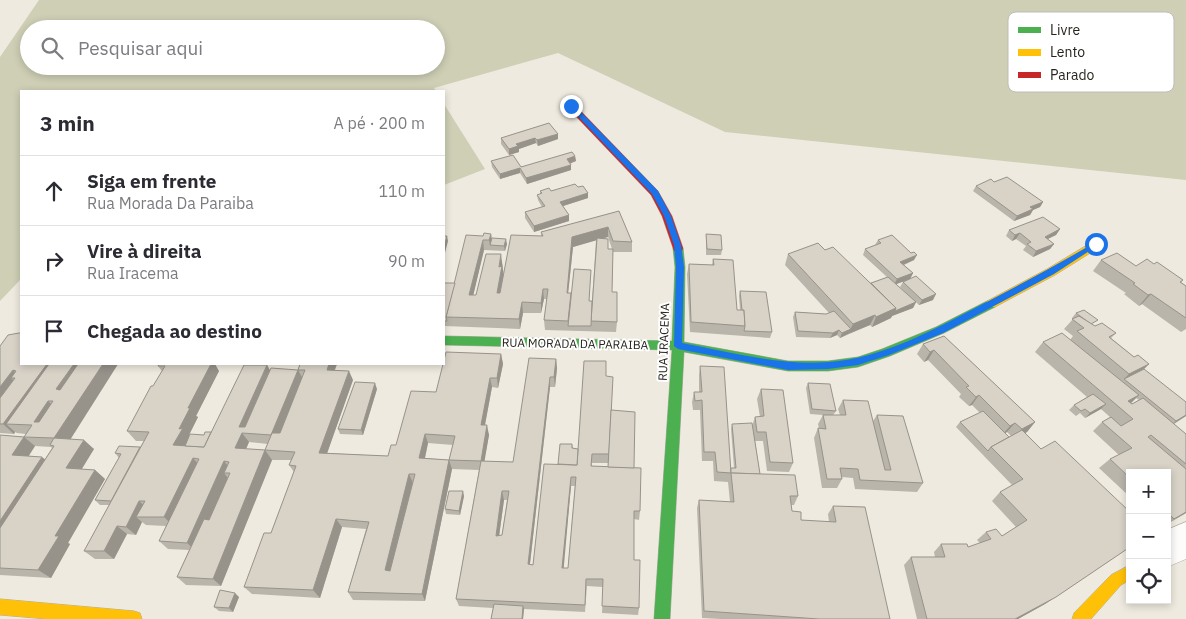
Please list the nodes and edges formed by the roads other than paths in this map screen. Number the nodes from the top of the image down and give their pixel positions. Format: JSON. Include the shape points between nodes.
{"nodes":[{"id":1,"x":571,"y":106,"type":"dead end"},
{"id":2,"x":1096,"y":244,"type":"dead end"},
{"id":3,"x":445,"y":340,"type":"edge"},
{"id":4,"x":678,"y":346,"type":"junction"},
{"id":5,"x":1186,"y":538,"type":"edge"},
{"id":6,"x":1171,"y":547,"type":"edge"},
{"id":7,"x":1126,"y":574,"type":"edge"},
{"id":8,"x":0,"y":607,"type":"edge"},
{"id":9,"x":134,"y":619,"type":"edge"},
{"id":10,"x":662,"y":619,"type":"edge"},
{"id":11,"x":1080,"y":619,"type":"edge"}],
"edges":[{"from":1,"to":4,"type":"street","name":"RUA IRACEMA","via":[[655,193],[667,216],[678,245],[680,267]]},
{"from":2,"to":4,"type":"street","name":"RUA MORADA DA PARAIBA","via":[[1051,272],[940,330],[858,362],[788,366]]},
{"from":3,"to":4,"type":"street","name":"RUA MORADA DA PARAIBA"},
{"from":4,"to":10,"type":"street","name":"RUA IRACEMA"},
{"from":5,"to":6,"type":"street"},
{"from":7,"to":11,"type":"street","via":[[1116,580]]},
{"from":8,"to":9,"type":"street"}]}
